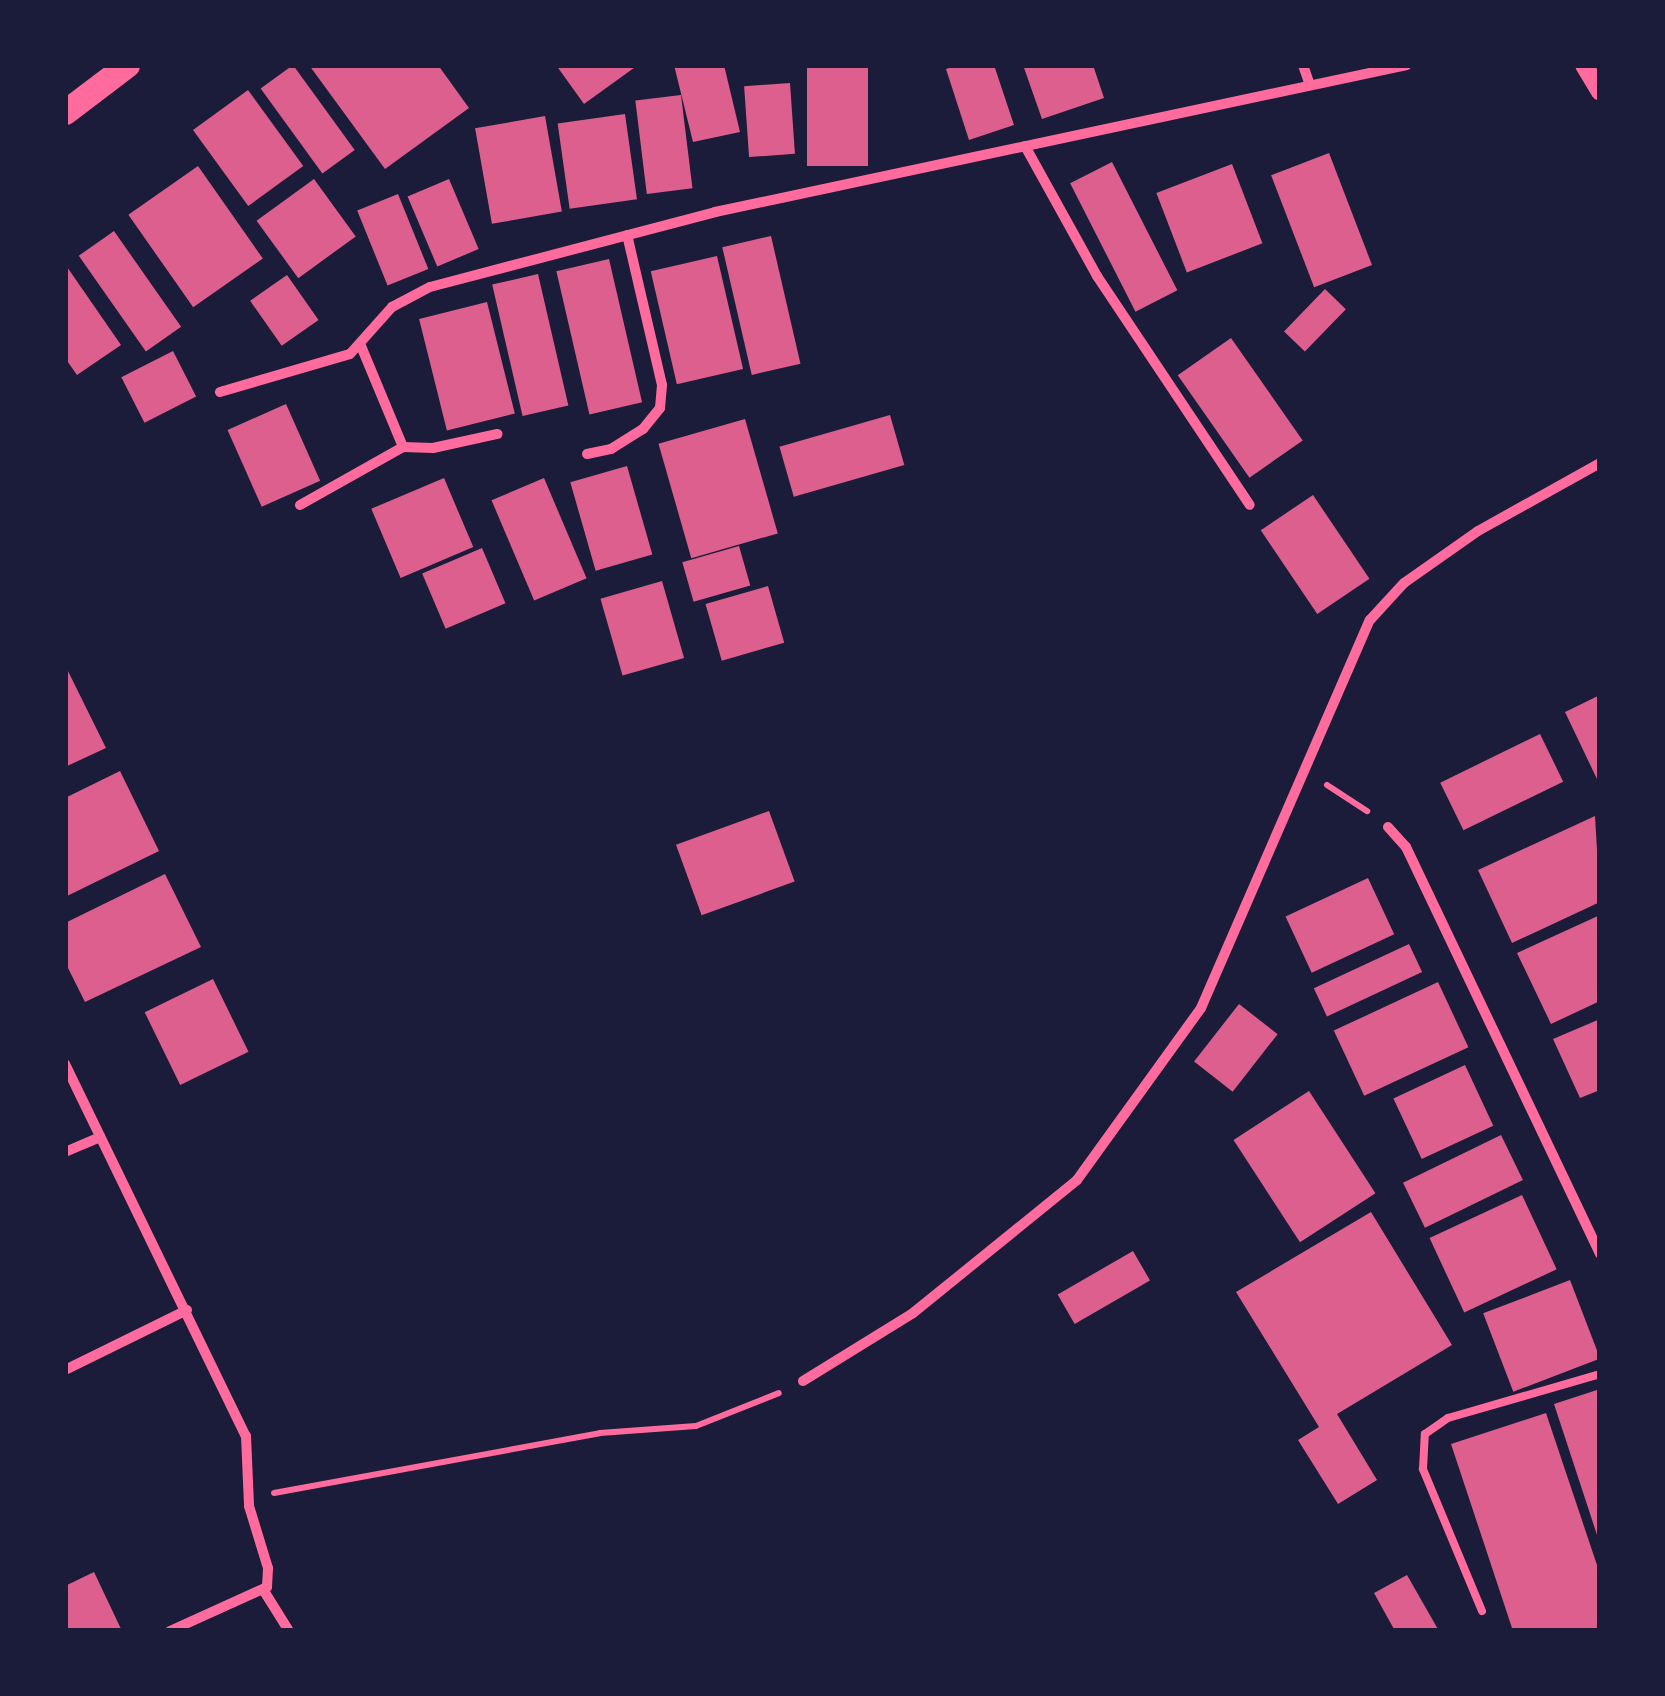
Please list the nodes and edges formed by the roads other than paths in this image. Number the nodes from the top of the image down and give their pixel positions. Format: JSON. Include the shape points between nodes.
{"nodes":[{"id":1,"x":127,"y":65,"type":"edge"},
{"id":2,"x":1303,"y":65,"type":"edge"},
{"id":3,"x":1407,"y":65,"type":"edge"},
{"id":4,"x":1584,"y":65,"type":"edge"},
{"id":5,"x":1310,"y":84,"type":"junction"},
{"id":6,"x":1600,"y":92,"type":"edge"},
{"id":7,"x":65,"y":112,"type":"edge"},
{"id":8,"x":1025,"y":146,"type":"junction"},
{"id":9,"x":627,"y":236,"type":"junction"},
{"id":10,"x":360,"y":346,"type":"junction"},
{"id":11,"x":220,"y":392,"type":"dead end"},
{"id":12,"x":497,"y":434,"type":"dead end"},
{"id":13,"x":403,"y":447,"type":"junction"},
{"id":14,"x":588,"y":454,"type":"dead end"},
{"id":15,"x":1600,"y":463,"type":"edge"},
{"id":16,"x":300,"y":505,"type":"dead end"},
{"id":17,"x":1250,"y":505,"type":"dead end"},
{"id":18,"x":1388,"y":827,"type":"road end"},
{"id":19,"x":65,"y":1064,"type":"edge"},
{"id":20,"x":100,"y":1137,"type":"junction"},
{"id":21,"x":65,"y":1152,"type":"edge"},
{"id":22,"x":1600,"y":1254,"type":"edge"},
{"id":23,"x":187,"y":1310,"type":"junction"},
{"id":24,"x":65,"y":1370,"type":"edge"},
{"id":25,"x":1600,"y":1374,"type":"edge"},
{"id":26,"x":803,"y":1381,"type":"road end"},
{"id":27,"x":264,"y":1591,"type":"junction"},
{"id":28,"x":1482,"y":1611,"type":"dead end"},
{"id":29,"x":170,"y":1631,"type":"edge"},
{"id":30,"x":289,"y":1631,"type":"edge"}],
"edges":[{"from":1,"to":7,"type":"main road"},
{"from":2,"to":5,"type":"street"},
{"from":3,"to":5,"type":"street"},
{"from":4,"to":6,"type":"street"},
{"from":5,"to":8,"type":"street"},
{"from":8,"to":9,"type":"street"},
{"from":8,"to":17,"type":"street","via":[[1097,276]]},
{"from":9,"to":10,"type":"street","via":[[430,287],[392,308]]},
{"from":9,"to":14,"type":"street","via":[[662,385],[660,408],[643,429]]},
{"from":10,"to":11,"type":"street"},
{"from":10,"to":13,"type":"street"},
{"from":12,"to":13,"type":"street"},
{"from":13,"to":16,"type":"street"},
{"from":15,"to":26,"type":"street","via":[[1478,530],[1388,597],[1354,646],[1201,1008],[1088,1167],[1000,1249],[914,1314]]},
{"from":18,"to":22,"type":"street","via":[[1406,847]]},
{"from":19,"to":20,"type":"street"},
{"from":20,"to":21,"type":"street"},
{"from":20,"to":23,"type":"street"},
{"from":23,"to":24,"type":"street"},
{"from":23,"to":27,"type":"street","via":[[243,1423],[248,1498],[268,1568]]},
{"from":25,"to":28,"type":"lane","via":[[1448,1418],[1425,1434],[1423,1469]]},
{"from":27,"to":29,"type":"street"},
{"from":27,"to":30,"type":"street"}]}
